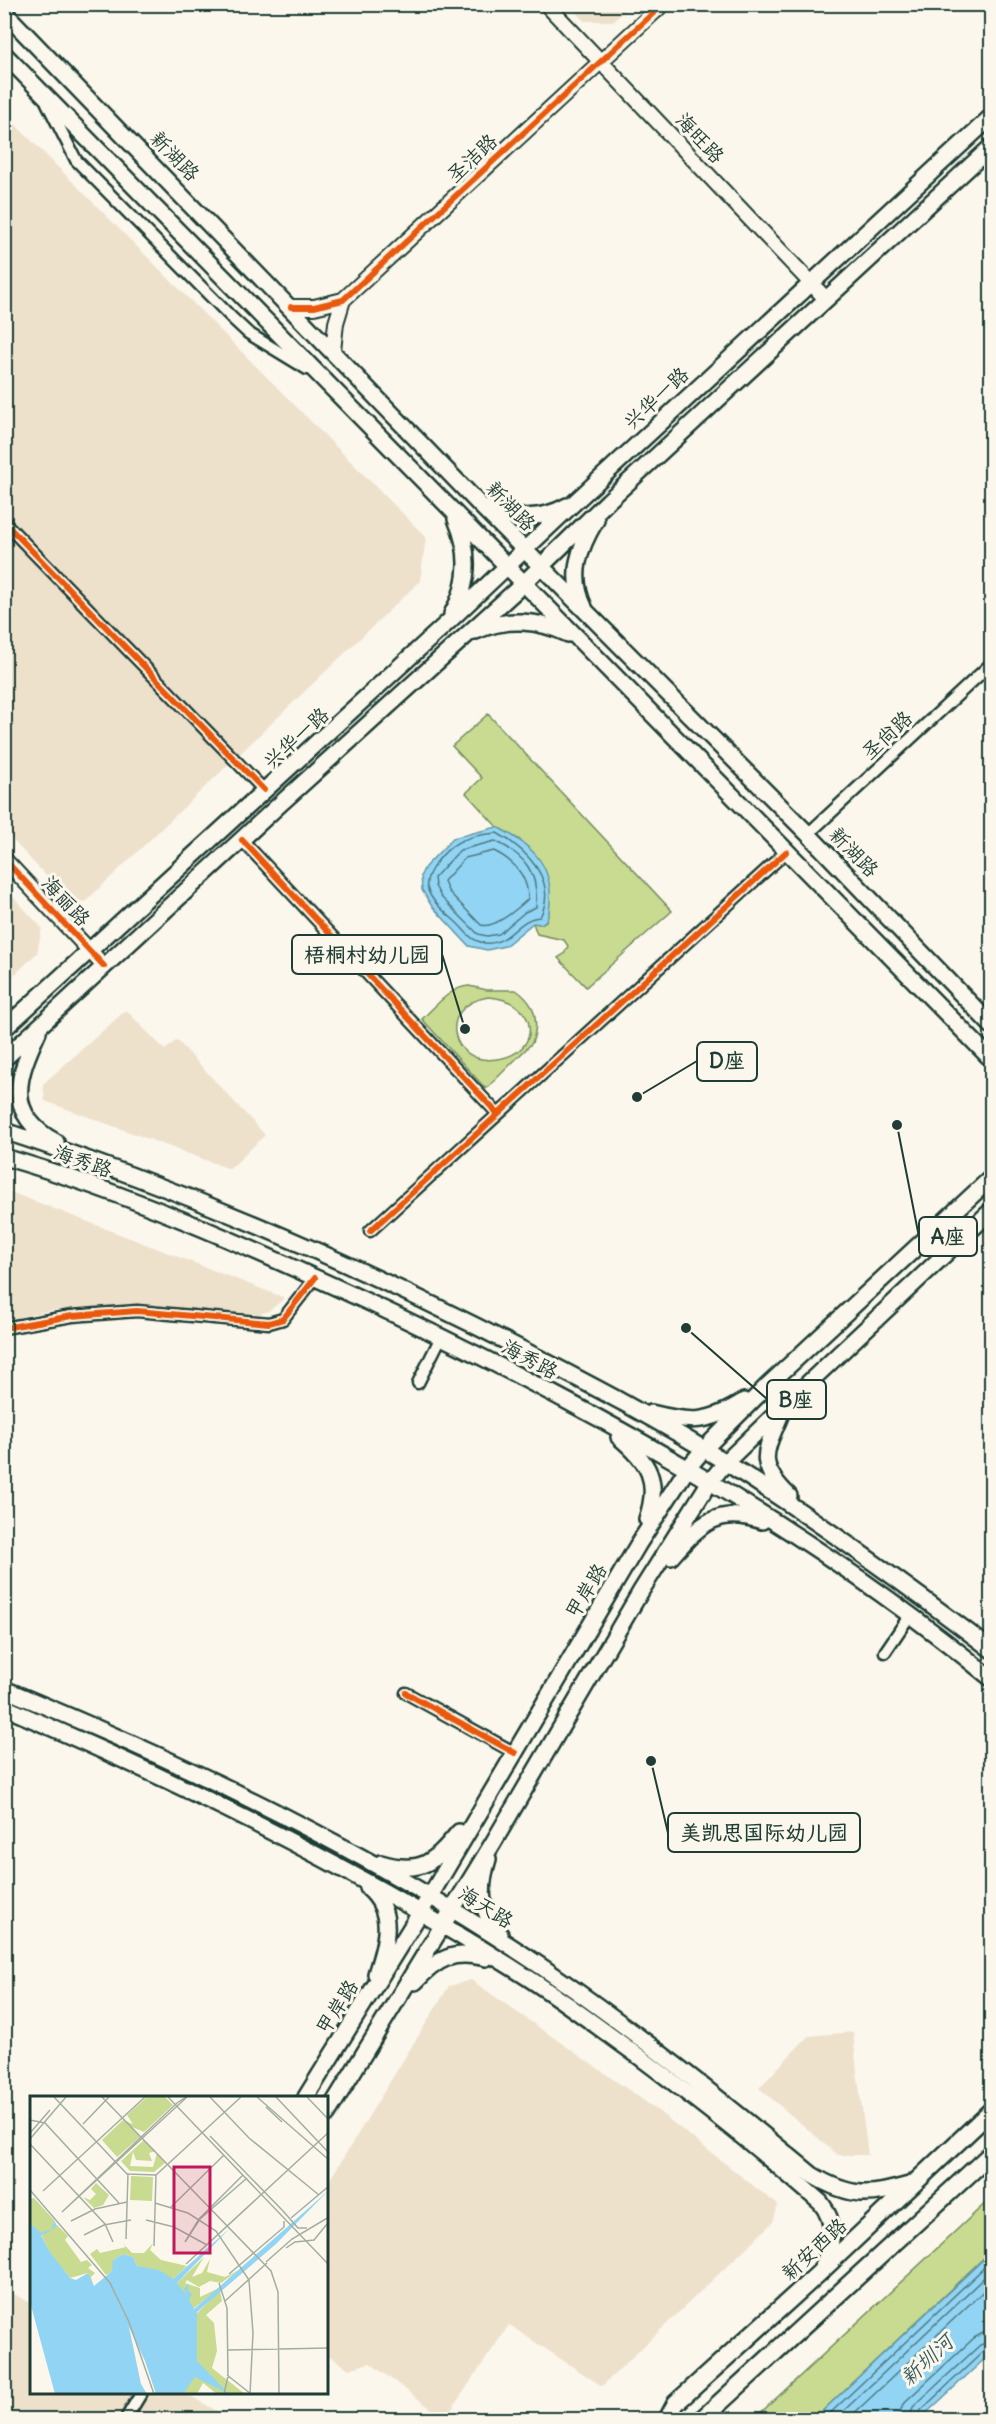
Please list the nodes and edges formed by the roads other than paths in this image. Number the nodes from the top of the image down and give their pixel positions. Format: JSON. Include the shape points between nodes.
{"nodes":[{"id":1,"x":546,"y":4,"type":"edge"},
{"id":2,"x":663,"y":4,"type":"edge"},
{"id":3,"x":4,"y":12,"type":"edge"},
{"id":4,"x":4,"y":54,"type":"edge"},
{"id":5,"x":601,"y":62,"type":"junction"},
{"id":6,"x":42,"y":93,"type":"junction"},
{"id":7,"x":992,"y":116,"type":"edge"},
{"id":8,"x":992,"y":146,"type":"edge"},
{"id":9,"x":811,"y":284,"type":"junction"},
{"id":10,"x":826,"y":299,"type":"junction"},
{"id":11,"x":344,"y":300,"type":"junction"},
{"id":12,"x":291,"y":306,"type":"junction"},
{"id":13,"x":333,"y":351,"type":"junction"},
{"id":14,"x":325,"y":381,"type":"junction"},
{"id":15,"x":660,"y":423,"type":"junction"},
{"id":16,"x":676,"y":438,"type":"junction"},
{"id":17,"x":608,"y":501,"type":"junction"},
{"id":18,"x":575,"y":502,"type":"junction"},
{"id":19,"x":446,"y":504,"type":"junction"},
{"id":20,"x":481,"y":506,"type":"junction"},
{"id":21,"x":4,"y":522,"type":"edge"},
{"id":22,"x":524,"y":550,"type":"junction"},
{"id":23,"x":507,"y":567,"type":"junction"},
{"id":24,"x":541,"y":567,"type":"junction"},
{"id":25,"x":523,"y":584,"type":"junction"},
{"id":26,"x":588,"y":615,"type":"junction"},
{"id":27,"x":446,"y":624,"type":"junction"},
{"id":28,"x":460,"y":640,"type":"junction"},
{"id":29,"x":578,"y":640,"type":"junction"},
{"id":30,"x":992,"y":663,"type":"edge"},
{"id":31,"x":398,"y":668,"type":"junction"},
{"id":32,"x":411,"y":685,"type":"junction"},
{"id":33,"x":688,"y":715,"type":"junction"},
{"id":34,"x":669,"y":733,"type":"junction"},
{"id":35,"x":264,"y":790,"type":"junction"},
{"id":36,"x":807,"y":834,"type":"junction"},
{"id":37,"x":242,"y":840,"type":"junction"},
{"id":38,"x":786,"y":852,"type":"junction"},
{"id":39,"x":4,"y":859,"type":"edge"},
{"id":40,"x":90,"y":950,"type":"junction"},
{"id":41,"x":104,"y":966,"type":"junction"},
{"id":42,"x":948,"y":981,"type":"junction"},
{"id":43,"x":929,"y":997,"type":"junction"},
{"id":44,"x":41,"y":1025,"type":"junction"},
{"id":45,"x":992,"y":1026,"type":"edge"},
{"id":46,"x":7,"y":1027,"type":"edge"},
{"id":47,"x":4,"y":1059,"type":"edge"},
{"id":48,"x":992,"y":1060,"type":"edge"},
{"id":49,"x":498,"y":1114,"type":"junction"},
{"id":50,"x":4,"y":1131,"type":"edge"},
{"id":51,"x":4,"y":1157,"type":"edge"},
{"id":52,"x":88,"y":1158,"type":"junction"},
{"id":53,"x":992,"y":1177,"type":"edge"},
{"id":54,"x":992,"y":1210,"type":"edge"},
{"id":55,"x":370,"y":1231,"type":"dead end"},
{"id":56,"x":932,"y":1233,"type":"junction"},
{"id":57,"x":950,"y":1249,"type":"junction"},
{"id":58,"x":315,"y":1278,"type":"junction"},
{"id":59,"x":4,"y":1329,"type":"edge"},
{"id":60,"x":441,"y":1337,"type":"junction"},
{"id":61,"x":418,"y":1383,"type":"dead end"},
{"id":62,"x":767,"y":1386,"type":"junction"},
{"id":63,"x":785,"y":1405,"type":"junction"},
{"id":64,"x":630,"y":1408,"type":"junction"},
{"id":65,"x":596,"y":1418,"type":"junction"},
{"id":66,"x":704,"y":1449,"type":"junction"},
{"id":67,"x":726,"y":1462,"type":"junction"},
{"id":68,"x":687,"y":1469,"type":"junction"},
{"id":69,"x":709,"y":1483,"type":"junction"},
{"id":70,"x":815,"y":1521,"type":"junction"},
{"id":71,"x":788,"y":1531,"type":"junction"},
{"id":72,"x":639,"y":1543,"type":"junction"},
{"id":73,"x":641,"y":1591,"type":"junction"},
{"id":74,"x":910,"y":1615,"type":"junction"},
{"id":75,"x":992,"y":1650,"type":"edge"},
{"id":76,"x":885,"y":1652,"type":"dead end"},
{"id":77,"x":992,"y":1679,"type":"edge"},
{"id":78,"x":4,"y":1689,"type":"edge"},
{"id":79,"x":406,"y":1693,"type":"dead end"},
{"id":80,"x":4,"y":1707,"type":"edge"},
{"id":81,"x":515,"y":1754,"type":"junction"},
{"id":82,"x":490,"y":1795,"type":"junction"},
{"id":83,"x":493,"y":1843,"type":"junction"},
{"id":84,"x":350,"y":1851,"type":"junction"},
{"id":85,"x":348,"y":1870,"type":"junction"},
{"id":86,"x":430,"y":1897,"type":"junction"},
{"id":87,"x":452,"y":1910,"type":"junction"},
{"id":88,"x":420,"y":1913,"type":"junction"},
{"id":89,"x":441,"y":1926,"type":"junction"},
{"id":90,"x":509,"y":1946,"type":"junction"},
{"id":91,"x":519,"y":1972,"type":"junction"},
{"id":92,"x":370,"y":1993,"type":"junction"},
{"id":93,"x":394,"y":2004,"type":"junction"},
{"id":94,"x":307,"y":2096,"type":"edge"},
{"id":95,"x":992,"y":2110,"type":"edge"},
{"id":96,"x":328,"y":2112,"type":"edge"},
{"id":97,"x":992,"y":2153,"type":"edge"},
{"id":98,"x":913,"y":2184,"type":"junction"},
{"id":99,"x":818,"y":2274,"type":"junction"},
{"id":100,"x":704,"y":2379,"type":"junction"},
{"id":101,"x":141,"y":2394,"type":"edge"},
{"id":102,"x":722,"y":2400,"type":"junction"},
{"id":103,"x":125,"y":2420,"type":"edge"},
{"id":104,"x":667,"y":2420,"type":"edge"},
{"id":105,"x":701,"y":2420,"type":"edge"}],
"edges":[{"from":1,"to":5,"type":"street","name":"海旺路"},
{"from":2,"to":5,"type":"street","name":"圣洁路"},
{"from":3,"to":12,"type":"main road","name":"新湖路"},
{"from":4,"to":6,"type":"main road"},
{"from":5,"to":9,"type":"street","name":"海旺路"},
{"from":5,"to":11,"type":"street","name":"圣洁路"},
{"from":6,"to":14,"type":"main road"},
{"from":6,"to":14,"type":"street","via":[[76,160],[232,319]]},
{"from":7,"to":9,"type":"main road","name":"兴华一路"},
{"from":8,"to":10,"type":"main road","name":"兴华一路"},
{"from":9,"to":10,"type":"street","name":"海旺路"},
{"from":9,"to":15,"type":"main road","name":"兴华一路"},
{"from":10,"to":16,"type":"main road","name":"兴华一路"},
{"from":11,"to":12,"type":"street","name":"圣洁路","via":[[315,307]]},
{"from":11,"to":13,"type":"street","name":"圣洁路","via":[[335,327]]},
{"from":12,"to":13,"type":"main road","name":"新湖路"},
{"from":13,"to":20,"type":"main road","name":"新湖路"},
{"from":14,"to":19,"type":"main road"},
{"from":15,"to":16,"type":"main road","via":[[661,437]]},
{"from":15,"to":18,"type":"main road","name":"兴华一路"},
{"from":16,"to":17,"type":"main road","name":"兴华一路"},
{"from":17,"to":24,"type":"main road","name":"兴华一路"},
{"from":17,"to":26,"type":"main road","via":[[578,556],[578,593]]},
{"from":18,"to":20,"type":"main road","via":[[535,517],[510,516]]},
{"from":18,"to":22,"type":"main road","name":"兴华一路"},
{"from":19,"to":23,"type":"main road"},
{"from":19,"to":27,"type":"main road","via":[[461,531],[467,567],[462,593]]},
{"from":20,"to":22,"type":"main road","name":"新湖路"},
{"from":21,"to":35,"type":"street"},
{"from":22,"to":23,"type":"main road","name":"兴华一路"},
{"from":22,"to":24,"type":"main road","name":"新湖路"},
{"from":23,"to":25,"type":"main road"},
{"from":23,"to":27,"type":"main road","name":"兴华一路"},
{"from":24,"to":25,"type":"main road","name":"兴华一路"},
{"from":24,"to":26,"type":"main road","name":"新湖路"},
{"from":25,"to":28,"type":"main road","name":"兴华一路"},
{"from":25,"to":29,"type":"main road"},
{"from":26,"to":33,"type":"main road","name":"新湖路"},
{"from":27,"to":31,"type":"main road","name":"兴华一路"},
{"from":28,"to":29,"type":"main road","via":[[494,624],[519,621],[544,625]]},
{"from":28,"to":32,"type":"main road","name":"兴华一路"},
{"from":29,"to":34,"type":"main road"},
{"from":30,"to":36,"type":"street","name":"圣尚路"},
{"from":31,"to":32,"type":"main road","via":[[412,672]]},
{"from":31,"to":35,"type":"main road","name":"兴华一路"},
{"from":32,"to":37,"type":"main road","name":"兴华一路"},
{"from":33,"to":34,"type":"main road","via":[[681,711],[669,715]]},
{"from":33,"to":36,"type":"main road","name":"新湖路"},
{"from":34,"to":38,"type":"main road"},
{"from":35,"to":40,"type":"main road","name":"兴华一路"},
{"from":36,"to":42,"type":"main road","name":"新湖路"},
{"from":37,"to":41,"type":"main road","name":"兴华一路"},
{"from":37,"to":49,"type":"street"},
{"from":38,"to":43,"type":"main road"},
{"from":38,"to":49,"type":"street"},
{"from":39,"to":40,"type":"street","name":"海丽路"},
{"from":40,"to":41,"type":"street","name":"海丽路"},
{"from":40,"to":46,"type":"main road","name":"兴华一路"},
{"from":41,"to":44,"type":"main road","name":"兴华一路"},
{"from":42,"to":43,"type":"main road","via":[[948,998],[936,1001]]},
{"from":42,"to":45,"type":"main road","name":"新湖路"},
{"from":43,"to":48,"type":"main road"},
{"from":44,"to":47,"type":"main road","name":"兴华一路"},
{"from":44,"to":52,"type":"main road","via":[[21,1075],[21,1108],[41,1133]]},
{"from":49,"to":55,"type":"street"},
{"from":50,"to":52,"type":"main road","name":"海秀路"},
{"from":51,"to":58,"type":"main road","name":"海秀路","via":[[127,1200]]},
{"from":52,"to":64,"type":"main road","name":"海秀路","via":[[263,1227],[364,1272]]},
{"from":53,"to":56,"type":"main road","name":"甲岸路"},
{"from":54,"to":57,"type":"main road"},
{"from":56,"to":57,"type":"main road","via":[[940,1229],[950,1232]]},
{"from":56,"to":62,"type":"main road","name":"甲岸路"},
{"from":57,"to":63,"type":"main road"},
{"from":58,"to":59,"type":"street","via":[[283,1319],[268,1323],[137,1311],[72,1316]]},
{"from":58,"to":60,"type":"main road","name":"海秀路"},
{"from":60,"to":61,"type":"street"},
{"from":60,"to":65,"type":"main road","name":"海秀路"},
{"from":62,"to":64,"type":"main road","via":[[719,1416],[698,1421]]},
{"from":62,"to":66,"type":"main road","name":"甲岸路"},
{"from":63,"to":67,"type":"main road"},
{"from":63,"to":70,"type":"main road","via":[[769,1442],[767,1468],[775,1482]]},
{"from":64,"to":66,"type":"main road","name":"海秀路"},
{"from":65,"to":68,"type":"main road","name":"海秀路"},
{"from":65,"to":72,"type":"main road","via":[[641,1458],[651,1474],[654,1497]]},
{"from":66,"to":67,"type":"main road","name":"海秀路"},
{"from":66,"to":68,"type":"main road","name":"甲岸路"},
{"from":67,"to":69,"type":"main road"},
{"from":67,"to":70,"type":"main road","name":"海秀路"},
{"from":68,"to":69,"type":"main road","name":"海秀路"},
{"from":68,"to":72,"type":"main road","name":"甲岸路"},
{"from":69,"to":71,"type":"main road","name":"海秀路"},
{"from":69,"to":73,"type":"main road"},
{"from":70,"to":75,"type":"main road","name":"海秀路"},
{"from":71,"to":73,"type":"main road","via":[[740,1515],[709,1520]]},
{"from":71,"to":74,"type":"main road","name":"海秀路"},
{"from":72,"to":81,"type":"main road","name":"甲岸路"},
{"from":73,"to":83,"type":"main road"},
{"from":74,"to":76,"type":"street"},
{"from":74,"to":77,"type":"main road","name":"海秀路"},
{"from":78,"to":84,"type":"main road","name":"海天路","via":[[199,1773]]},
{"from":79,"to":81,"type":"street"},
{"from":80,"to":85,"type":"main road","name":"海天路","via":[[183,1787]]},
{"from":81,"to":82,"type":"main road","name":"甲岸路"},
{"from":82,"to":84,"type":"main road","via":[[442,1852],[419,1867],[383,1864]]},
{"from":82,"to":86,"type":"main road","name":"甲岸路"},
{"from":83,"to":87,"type":"main road"},
{"from":83,"to":90,"type":"main road","via":[[483,1877],[483,1906],[489,1921]]},
{"from":84,"to":86,"type":"main road","name":"海天路"},
{"from":85,"to":88,"type":"main road","name":"海天路"},
{"from":85,"to":92,"type":"main road","via":[[378,1897],[385,1916],[384,1947]]},
{"from":86,"to":87,"type":"main road","name":"海天路"},
{"from":86,"to":88,"type":"main road","name":"甲岸路"},
{"from":87,"to":89,"type":"main road"},
{"from":87,"to":90,"type":"main road","name":"海天路"},
{"from":88,"to":89,"type":"main road","name":"海天路"},
{"from":88,"to":92,"type":"main road","name":"甲岸路"},
{"from":89,"to":91,"type":"main road","name":"海天路"},
{"from":89,"to":93,"type":"main road"},
{"from":90,"to":98,"type":"main road","name":"海天路","via":[[623,2024],[812,2175],[854,2193]]},
{"from":91,"to":93,"type":"main road","via":[[472,1954],[452,1956],[426,1970]]},
{"from":91,"to":99,"type":"main road","name":"海天路","via":[[693,2097],[821,2203],[832,2221],[832,2244]]},
{"from":92,"to":94,"type":"main road","name":"甲岸路"},
{"from":93,"to":96,"type":"main road"},
{"from":95,"to":98,"type":"main road","name":"新安西路"},
{"from":97,"to":102,"type":"main road"},
{"from":98,"to":99,"type":"main road","name":"新安西路"},
{"from":99,"to":100,"type":"main road","name":"新安西路"},
{"from":100,"to":102,"type":"main road"},
{"from":100,"to":104,"type":"main road","name":"新安西路","via":[[676,2403]]},
{"from":101,"to":103,"type":"street"},
{"from":102,"to":105,"type":"main road"}]}
